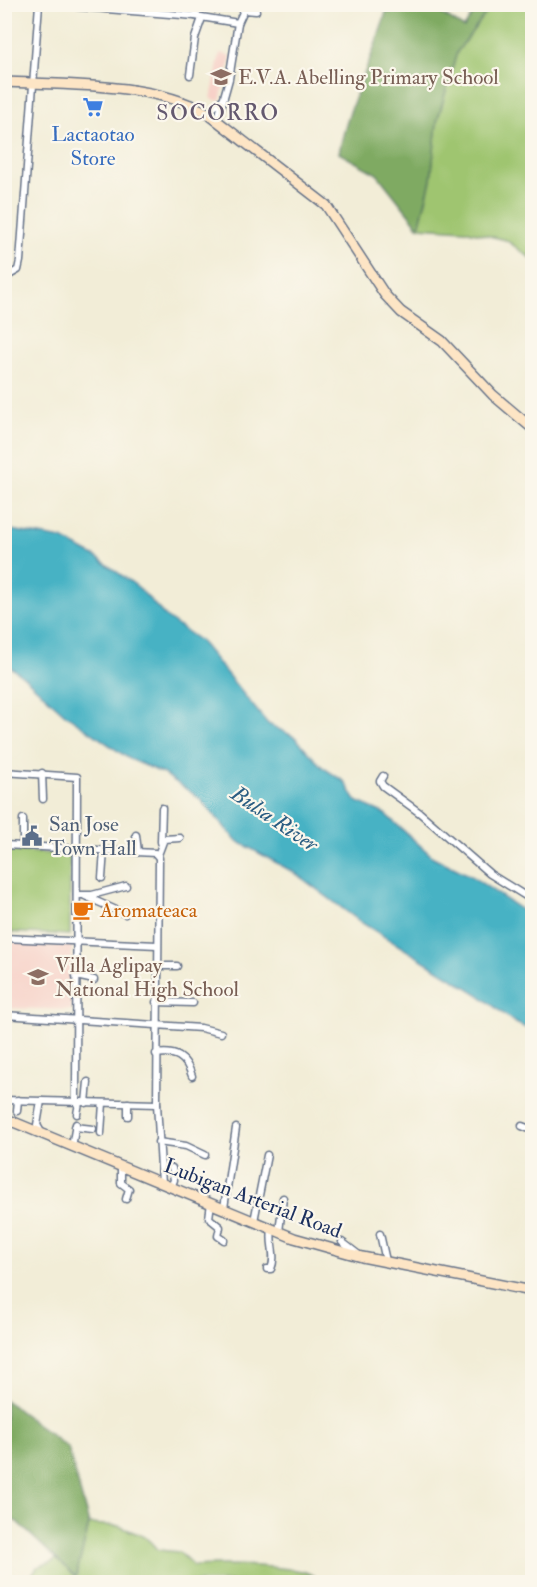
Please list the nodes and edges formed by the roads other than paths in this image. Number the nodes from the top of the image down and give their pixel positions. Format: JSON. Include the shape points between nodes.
{"nodes":[{"id":1,"x":41,"y":4,"type":"edge"},
{"id":2,"x":197,"y":4,"type":"edge"},
{"id":3,"x":256,"y":11,"type":"dead end"},
{"id":4,"x":198,"y":17,"type":"junction"},
{"id":5,"x":237,"y":23,"type":"junction"},
{"id":6,"x":189,"y":75,"type":"dead end"},
{"id":7,"x":4,"y":82,"type":"edge"},
{"id":8,"x":31,"y":84,"type":"junction"},
{"id":9,"x":222,"y":100,"type":"junction"},
{"id":10,"x":207,"y":113,"type":"junction"},
{"id":11,"x":217,"y":122,"type":"junction"},
{"id":12,"x":4,"y":278,"type":"edge"},
{"id":13,"x":532,"y":428,"type":"edge"},
{"id":14,"x":4,"y":772,"type":"edge"},
{"id":15,"x":42,"y":773,"type":"junction"},
{"id":16,"x":383,"y":776,"type":"dead end"},
{"id":17,"x":43,"y":799,"type":"dead end"},
{"id":18,"x":162,"y":808,"type":"dead end"},
{"id":19,"x":23,"y":819,"type":"dead end"},
{"id":20,"x":136,"y":835,"type":"dead end"},
{"id":21,"x":180,"y":838,"type":"dead end"},
{"id":22,"x":161,"y":842,"type":"junction"},
{"id":23,"x":4,"y":845,"type":"edge"},
{"id":24,"x":23,"y":846,"type":"junction"},
{"id":25,"x":78,"y":849,"type":"junction"},
{"id":26,"x":104,"y":850,"type":"junction"},
{"id":27,"x":138,"y":852,"type":"junction"},
{"id":28,"x":158,"y":855,"type":"junction"},
{"id":29,"x":102,"y":878,"type":"dead end"},
{"id":30,"x":126,"y":886,"type":"dead end"},
{"id":31,"x":81,"y":896,"type":"junction"},
{"id":32,"x":532,"y":900,"type":"edge"},
{"id":33,"x":125,"y":914,"type":"dead end"},
{"id":34,"x":4,"y":938,"type":"edge"},
{"id":35,"x":77,"y":942,"type":"junction"},
{"id":36,"x":157,"y":945,"type":"junction"},
{"id":37,"x":156,"y":966,"type":"junction"},
{"id":38,"x":177,"y":966,"type":"dead end"},
{"id":39,"x":76,"y":976,"type":"junction"},
{"id":40,"x":94,"y":980,"type":"dead end"},
{"id":41,"x":156,"y":1002,"type":"junction"},
{"id":42,"x":193,"y":1003,"type":"dead end"},
{"id":43,"x":4,"y":1015,"type":"edge"},
{"id":44,"x":76,"y":1020,"type":"junction"},
{"id":45,"x":156,"y":1027,"type":"junction"},
{"id":46,"x":221,"y":1033,"type":"dead end"},
{"id":47,"x":156,"y":1054,"type":"junction"},
{"id":48,"x":192,"y":1076,"type":"dead end"},
{"id":49,"x":88,"y":1082,"type":"dead end"},
{"id":50,"x":156,"y":1094,"type":"junction"},
{"id":51,"x":165,"y":1095,"type":"dead end"},
{"id":52,"x":4,"y":1100,"type":"edge"},
{"id":53,"x":18,"y":1100,"type":"junction"},
{"id":54,"x":41,"y":1101,"type":"junction"},
{"id":55,"x":81,"y":1102,"type":"junction"},
{"id":56,"x":102,"y":1103,"type":"junction"},
{"id":57,"x":128,"y":1103,"type":"junction"},
{"id":58,"x":157,"y":1104,"type":"junction"},
{"id":59,"x":17,"y":1111,"type":"dead end"},
{"id":60,"x":77,"y":1114,"type":"dead end"},
{"id":61,"x":128,"y":1116,"type":"dead end"},
{"id":62,"x":4,"y":1118,"type":"edge"},
{"id":63,"x":522,"y":1126,"type":"dead end"},
{"id":64,"x":236,"y":1128,"type":"dead end"},
{"id":65,"x":93,"y":1129,"type":"dead end"},
{"id":66,"x":532,"y":1130,"type":"edge"},
{"id":67,"x":101,"y":1133,"type":"dead end"},
{"id":68,"x":43,"y":1135,"type":"junction"},
{"id":69,"x":158,"y":1142,"type":"junction"},
{"id":70,"x":71,"y":1148,"type":"junction"},
{"id":71,"x":205,"y":1155,"type":"dead end"},
{"id":72,"x":267,"y":1155,"type":"dead end"},
{"id":73,"x":121,"y":1168,"type":"junction"},
{"id":74,"x":172,"y":1168,"type":"dead end"},
{"id":75,"x":166,"y":1185,"type":"junction"},
{"id":76,"x":284,"y":1198,"type":"dead end"},
{"id":77,"x":126,"y":1199,"type":"dead end"},
{"id":78,"x":211,"y":1203,"type":"junction"},
{"id":79,"x":224,"y":1208,"type":"junction"},
{"id":80,"x":254,"y":1221,"type":"junction"},
{"id":81,"x":275,"y":1231,"type":"junction"},
{"id":82,"x":380,"y":1234,"type":"dead end"},
{"id":83,"x":224,"y":1240,"type":"dead end"},
{"id":84,"x":342,"y":1242,"type":"dead end"},
{"id":85,"x":362,"y":1257,"type":"junction"},
{"id":86,"x":386,"y":1262,"type":"junction"},
{"id":87,"x":267,"y":1269,"type":"dead end"},
{"id":88,"x":532,"y":1291,"type":"edge"}],
"edges":[{"from":1,"to":4,"type":"street"},
{"from":1,"to":8,"type":"street"},
{"from":2,"to":4,"type":"street"},
{"from":3,"to":5,"type":"street","via":[[243,10]]},
{"from":4,"to":5,"type":"street"},
{"from":4,"to":6,"type":"street"},
{"from":5,"to":9,"type":"street"},
{"from":7,"to":8,"type":"main road"},
{"from":8,"to":10,"type":"main road","via":[[150,93],[187,102]]},
{"from":8,"to":12,"type":"street","via":[[20,261],[18,270]]},
{"from":9,"to":10,"type":"street"},
{"from":9,"to":11,"type":"street"},
{"from":10,"to":11,"type":"main road"},
{"from":11,"to":13,"type":"main road","via":[[326,205],[385,295],[401,312],[448,346],[493,395]]},
{"from":14,"to":15,"type":"street"},
{"from":15,"to":17,"type":"street"},
{"from":15,"to":25,"type":"street","via":[[77,777]]},
{"from":16,"to":32,"type":"street","via":[[383,786],[490,874]]},
{"from":18,"to":22,"type":"street"},
{"from":19,"to":24,"type":"street"},
{"from":20,"to":27,"type":"street"},
{"from":21,"to":22,"type":"street"},
{"from":22,"to":28,"type":"street"},
{"from":23,"to":24,"type":"street"},
{"from":24,"to":25,"type":"street"},
{"from":25,"to":26,"type":"street"},
{"from":25,"to":31,"type":"street"},
{"from":26,"to":27,"type":"street"},
{"from":26,"to":29,"type":"street"},
{"from":27,"to":28,"type":"street"},
{"from":28,"to":36,"type":"street"},
{"from":30,"to":31,"type":"street"},
{"from":31,"to":33,"type":"street"},
{"from":31,"to":35,"type":"street"},
{"from":34,"to":35,"type":"street"},
{"from":35,"to":36,"type":"street"},
{"from":35,"to":39,"type":"street"},
{"from":36,"to":37,"type":"street"},
{"from":37,"to":38,"type":"street"},
{"from":37,"to":41,"type":"street"},
{"from":39,"to":40,"type":"street"},
{"from":39,"to":44,"type":"street"},
{"from":41,"to":42,"type":"street"},
{"from":41,"to":45,"type":"street"},
{"from":43,"to":44,"type":"street"},
{"from":44,"to":45,"type":"street"},
{"from":44,"to":55,"type":"street"},
{"from":45,"to":46,"type":"street","via":[[201,1028]]},
{"from":45,"to":47,"type":"street"},
{"from":47,"to":48,"type":"street","via":[[183,1058]]},
{"from":47,"to":50,"type":"street"},
{"from":49,"to":55,"type":"street"},
{"from":50,"to":51,"type":"street"},
{"from":50,"to":58,"type":"street"},
{"from":52,"to":53,"type":"street"},
{"from":53,"to":54,"type":"street"},
{"from":53,"to":59,"type":"street"},
{"from":54,"to":55,"type":"street"},
{"from":54,"to":68,"type":"street","via":[[37,1125]]},
{"from":55,"to":56,"type":"street"},
{"from":55,"to":60,"type":"street"},
{"from":56,"to":57,"type":"street"},
{"from":56,"to":67,"type":"street"},
{"from":57,"to":58,"type":"street"},
{"from":57,"to":61,"type":"street"},
{"from":58,"to":69,"type":"street"},
{"from":62,"to":68,"type":"main road","name":"Lubigan Arterial Road"},
{"from":63,"to":66,"type":"street"},
{"from":64,"to":79,"type":"street"},
{"from":65,"to":70,"type":"street","via":[[75,1126]]},
{"from":68,"to":70,"type":"main road","name":"Lubigan Arterial Road"},
{"from":69,"to":71,"type":"street","via":[[186,1146]]},
{"from":69,"to":75,"type":"street"},
{"from":70,"to":73,"type":"main road","name":"Lubigan Arterial Road"},
{"from":72,"to":80,"type":"street"},
{"from":73,"to":75,"type":"main road","name":"Lubigan Arterial Road"},
{"from":73,"to":77,"type":"street","via":[[117,1180],[129,1189]]},
{"from":74,"to":75,"type":"street","via":[[174,1180]]},
{"from":75,"to":78,"type":"main road","name":"Lubigan Arterial Road"},
{"from":76,"to":81,"type":"street"},
{"from":78,"to":79,"type":"main road","name":"Lubigan Arterial Road"},
{"from":78,"to":83,"type":"street","via":[[209,1218],[220,1227],[218,1236]]},
{"from":79,"to":80,"type":"main road","name":"Lubigan Arterial Road"},
{"from":80,"to":81,"type":"main road","name":"Lubigan Arterial Road"},
{"from":81,"to":85,"type":"main road","name":"Lubigan Arterial Road"},
{"from":81,"to":87,"type":"street","via":[[270,1242],[273,1264]]},
{"from":82,"to":86,"type":"street"},
{"from":84,"to":85,"type":"street"},
{"from":85,"to":86,"type":"main road","name":"Lubigan Arterial Road"},
{"from":86,"to":88,"type":"main road","name":"Lubigan Arterial Road"}]}
